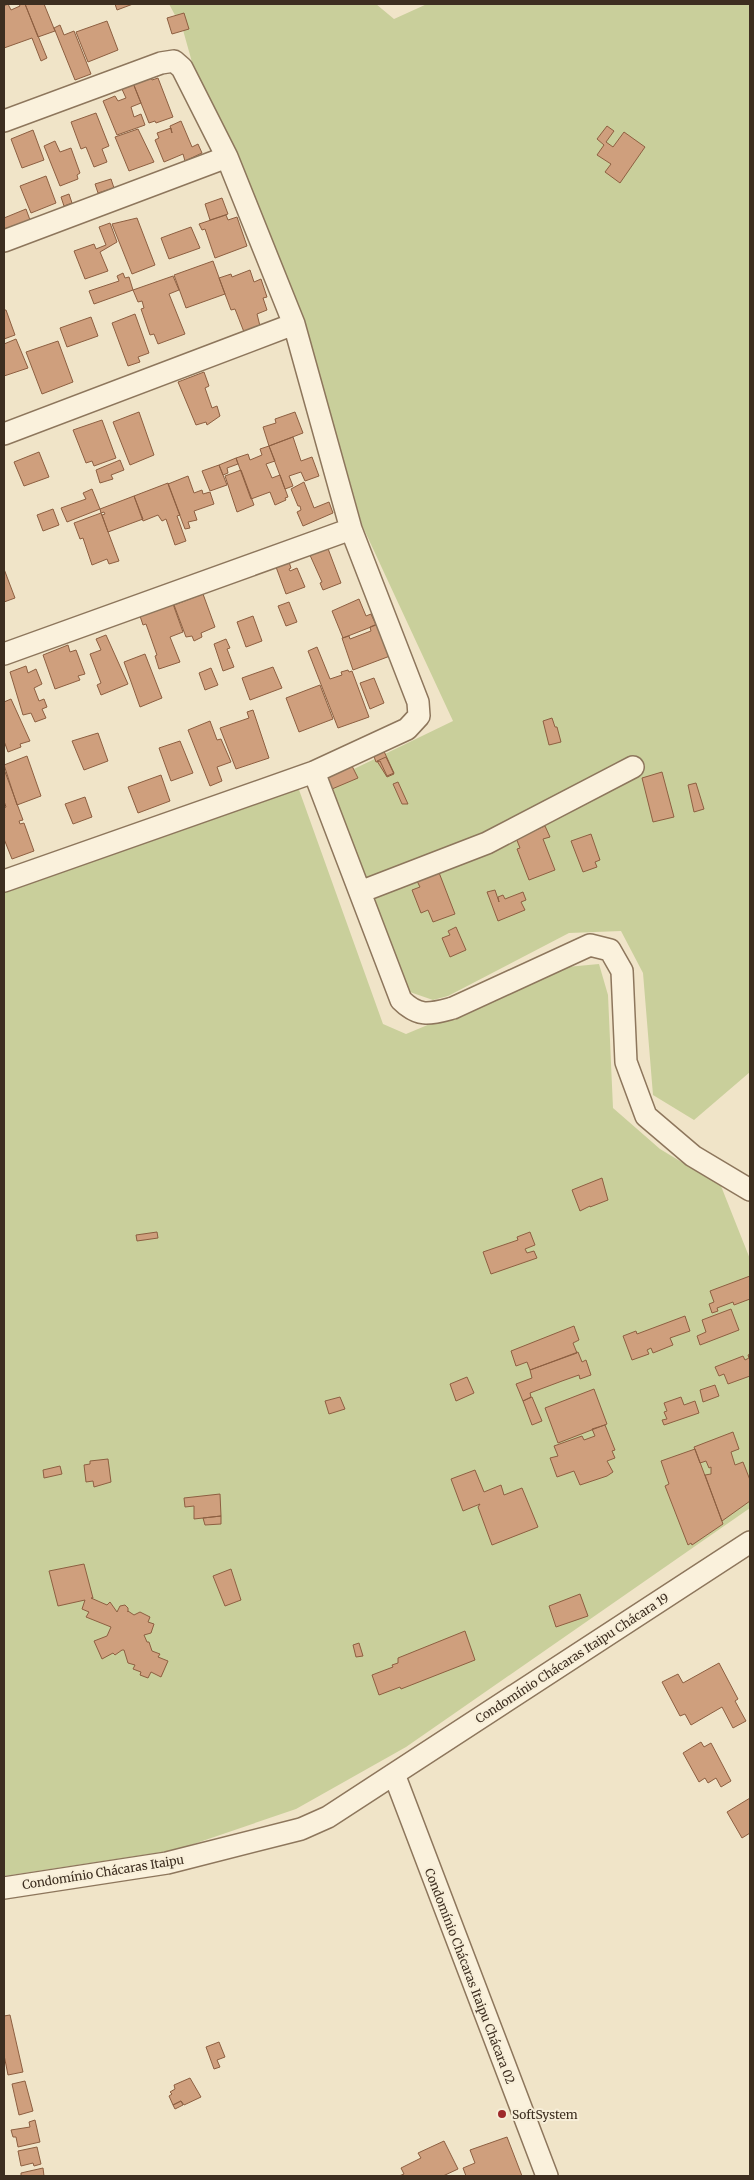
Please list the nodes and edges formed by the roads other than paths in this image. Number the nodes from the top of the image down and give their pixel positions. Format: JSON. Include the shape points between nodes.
{"nodes":[{"id":1,"x":4,"y":121,"type":"edge"},
{"id":2,"x":227,"y":157,"type":"junction"},
{"id":3,"x":4,"y":241,"type":"edge"},
{"id":4,"x":294,"y":324,"type":"junction"},
{"id":5,"x":4,"y":434,"type":"edge"},
{"id":6,"x":351,"y":529,"type":"junction"},
{"id":7,"x":4,"y":654,"type":"edge"},
{"id":8,"x":633,"y":767,"type":"dead end"},
{"id":9,"x":314,"y":772,"type":"junction"},
{"id":10,"x":4,"y":881,"type":"edge"},
{"id":11,"x":360,"y":892,"type":"junction"},
{"id":12,"x":750,"y":1190,"type":"edge"},
{"id":13,"x":750,"y":1542,"type":"edge"},
{"id":14,"x":394,"y":1774,"type":"junction"},
{"id":15,"x":4,"y":1888,"type":"edge"},
{"id":16,"x":547,"y":2176,"type":"edge"}],
"edges":[{"from":1,"to":2,"type":"street","via":[[174,61],[182,68]]},
{"from":2,"to":3,"type":"street"},
{"from":2,"to":4,"type":"street"},
{"from":4,"to":5,"type":"street"},
{"from":4,"to":6,"type":"street"},
{"from":6,"to":7,"type":"street"},
{"from":6,"to":9,"type":"street","via":[[418,702],[419,716],[407,729]]},
{"from":8,"to":11,"type":"street","via":[[487,843]]},
{"from":9,"to":10,"type":"street"},
{"from":9,"to":11,"type":"street"},
{"from":11,"to":12,"type":"street","via":[[401,1000],[411,1010],[430,1014],[453,1008],[590,945],[610,950],[622,971],[626,1062],[646,1116],[693,1156]]},
{"from":13,"to":14,"type":"street","name":"Condomínio Chácaras Itaipu Chácara 19"},
{"from":14,"to":15,"type":"street","name":"Condomínio Chácaras Itaipu","via":[[328,1817],[301,1829],[167,1863]]},
{"from":14,"to":16,"type":"street","name":"Condomínio Chácaras Itaipu Chácara 02"}]}
